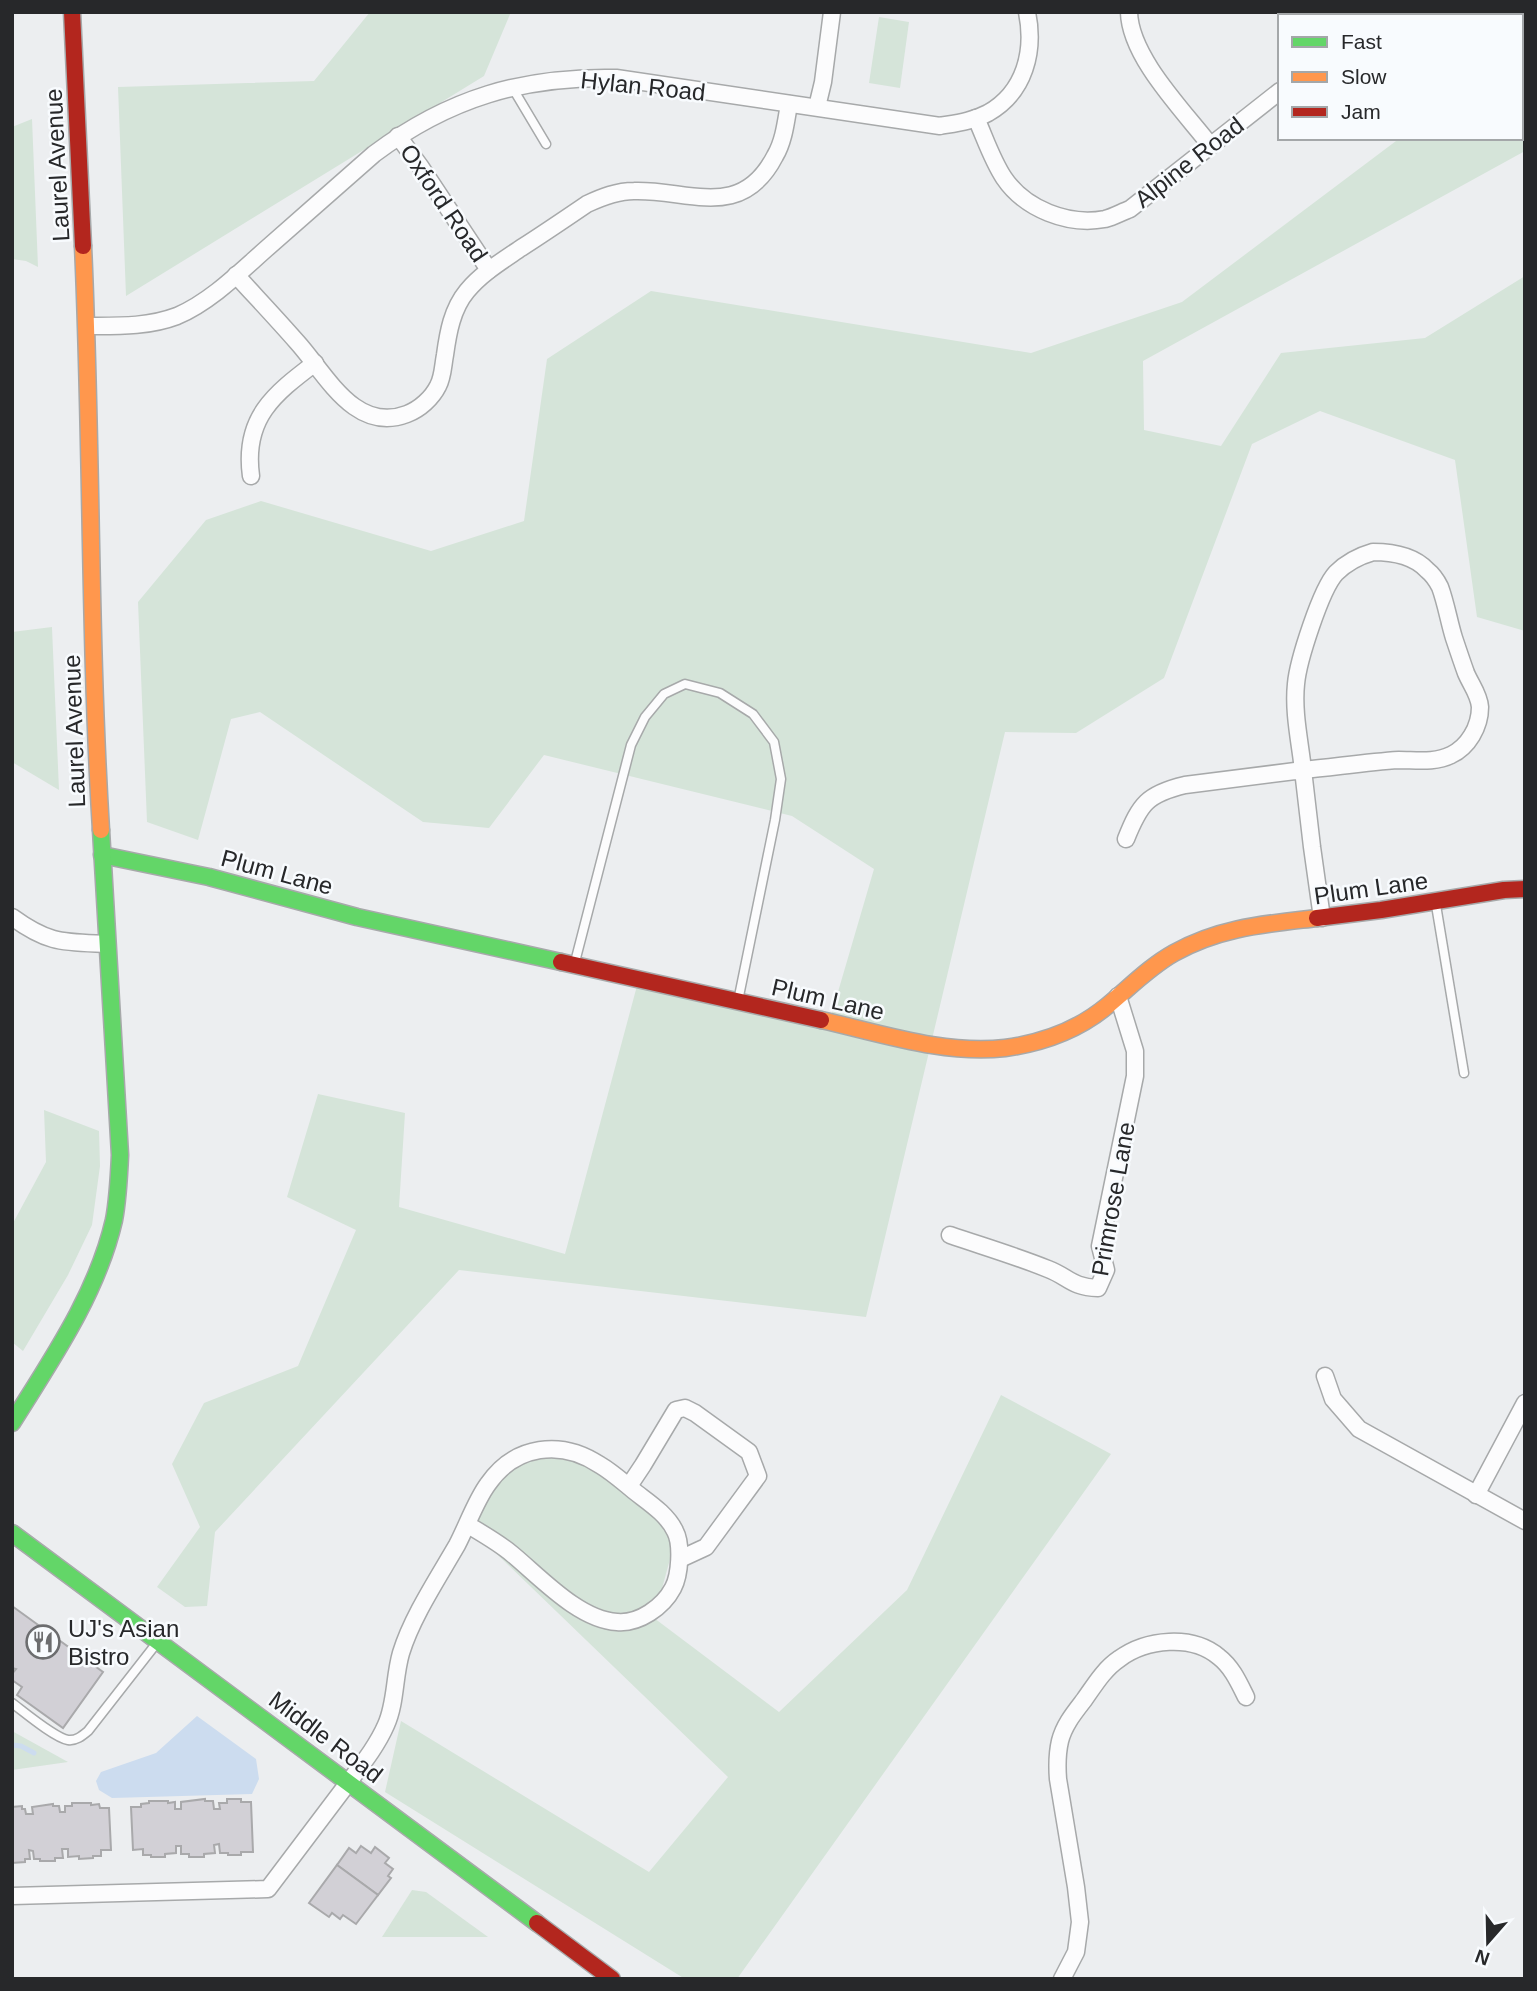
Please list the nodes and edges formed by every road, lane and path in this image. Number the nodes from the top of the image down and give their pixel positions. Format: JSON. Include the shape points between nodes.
{"nodes":[{"id":1,"x":72,"y":12,"type":"edge"},
{"id":2,"x":832,"y":12,"type":"edge"},
{"id":3,"x":1027,"y":12,"type":"edge"},
{"id":4,"x":1129,"y":12,"type":"edge"},
{"id":5,"x":512,"y":87,"type":"junction"},
{"id":6,"x":1278,"y":93,"type":"edge"},
{"id":7,"x":789,"y":104,"type":"junction"},
{"id":8,"x":817,"y":107,"type":"junction"},
{"id":9,"x":976,"y":118,"type":"junction"},
{"id":10,"x":398,"y":136,"type":"junction"},
{"id":11,"x":546,"y":144,"type":"dead end"},
{"id":12,"x":1210,"y":145,"type":"junction"},
{"id":13,"x":489,"y":270,"type":"junction"},
{"id":14,"x":236,"y":275,"type":"junction"},
{"id":15,"x":87,"y":326,"type":"junction"},
{"id":16,"x":315,"y":363,"type":"junction"},
{"id":17,"x":251,"y":476,"type":"dead end"},
{"id":18,"x":1303,"y":770,"type":"junction"},
{"id":19,"x":1126,"y":839,"type":"dead end"},
{"id":20,"x":102,"y":855,"type":"junction"},
{"id":21,"x":1525,"y":889,"type":"edge"},
{"id":22,"x":1435,"y":902,"type":"junction"},
{"id":23,"x":12,"y":917,"type":"edge"},
{"id":24,"x":1322,"y":918,"type":"junction"},
{"id":25,"x":107,"y":944,"type":"junction"},
{"id":26,"x":574,"y":965,"type":"junction"},
{"id":27,"x":1118,"y":996,"type":"junction"},
{"id":28,"x":737,"y":1002,"type":"junction"},
{"id":29,"x":1464,"y":1073,"type":"dead end"},
{"id":30,"x":950,"y":1235,"type":"dead end"},
{"id":31,"x":1325,"y":1376,"type":"dead end"},
{"id":32,"x":1525,"y":1403,"type":"edge"},
{"id":33,"x":12,"y":1423,"type":"edge"},
{"id":34,"x":629,"y":1486,"type":"junction"},
{"id":35,"x":1476,"y":1495,"type":"junction"},
{"id":36,"x":1525,"y":1521,"type":"edge"},
{"id":37,"x":468,"y":1525,"type":"junction"},
{"id":38,"x":12,"y":1533,"type":"edge"},
{"id":39,"x":680,"y":1559,"type":"junction"},
{"id":40,"x":158,"y":1641,"type":"junction"},
{"id":41,"x":1246,"y":1697,"type":"dead end"},
{"id":42,"x":12,"y":1703,"type":"edge"},
{"id":43,"x":349,"y":1782,"type":"junction"},
{"id":44,"x":12,"y":1896,"type":"edge"},
{"id":45,"x":612,"y":1979,"type":"edge"},
{"id":46,"x":1062,"y":1979,"type":"edge"}],
"edges":[{"from":1,"to":15,"type":"main road","name":"Laurel Avenue"},
{"from":2,"to":8,"type":"street"},
{"from":3,"to":9,"type":"street","name":"Hylan Road","via":[[1031,40],[1021,79],[999,105]]},
{"from":4,"to":12,"type":"street","via":[[1144,61]]},
{"from":5,"to":7,"type":"street","name":"Hylan Road","via":[[563,79],[616,78]]},
{"from":5,"to":10,"type":"street","name":"Hylan Road","via":[[441,111]]},
{"from":5,"to":11,"type":"lane"},
{"from":6,"to":12,"type":"street","name":"Alpine Road"},
{"from":7,"to":8,"type":"street","name":"Hylan Road"},
{"from":7,"to":13,"type":"street","via":[[776,155],[765,172],[733,195],[696,198],[635,191],[602,197]]},
{"from":8,"to":9,"type":"street","name":"Hylan Road","via":[[940,126]]},
{"from":9,"to":12,"type":"street","name":"Alpine Road","via":[[1013,189],[1042,211],[1078,220],[1105,219],[1130,209]]},
{"from":10,"to":13,"type":"street","name":"Oxford Road"},
{"from":10,"to":14,"type":"street","name":"Hylan Road"},
{"from":13,"to":16,"type":"street","via":[[466,292],[454,312],[438,387],[414,411],[399,417],[369,416],[341,396]]},
{"from":14,"to":15,"type":"street","name":"Hylan Road","via":[[189,310],[162,321]]},
{"from":14,"to":16,"type":"street"},
{"from":15,"to":20,"type":"main road","name":"Laurel Avenue"},
{"from":16,"to":17,"type":"street","via":[[282,388],[262,412],[250,446]]},
{"from":18,"to":18,"type":"street","via":[[1429,761],[1452,755],[1473,735],[1480,706],[1439,585],[1427,569],[1407,556],[1390,552],[1364,555],[1334,575],[1325,589],[1296,683]]},
{"from":18,"to":19,"type":"street","via":[[1167,789],[1143,804]]},
{"from":18,"to":24,"type":"street"},
{"from":20,"to":25,"type":"main road","name":"Laurel Avenue"},
{"from":20,"to":26,"type":"main road","name":"Plum Lane"},
{"from":21,"to":22,"type":"main road","name":"Plum Lane"},
{"from":22,"to":24,"type":"main road","name":"Plum Lane"},
{"from":22,"to":29,"type":"lane"},
{"from":23,"to":25,"type":"street","via":[[54,941]]},
{"from":24,"to":27,"type":"main road","name":"Plum Lane","via":[[1241,927],[1203,939],[1162,961]]},
{"from":25,"to":33,"type":"main road","name":"Laurel Avenue","via":[[120,1155],[111,1229],[85,1297]]},
{"from":26,"to":28,"type":"main road","name":"Plum Lane"},
{"from":26,"to":28,"type":"lane","via":[[631,744],[664,694],[685,684],[720,692],[753,714],[774,742],[781,779]]},
{"from":27,"to":28,"type":"main road","name":"Plum Lane","via":[[1073,1028],[1040,1041],[994,1049],[946,1048]]},
{"from":27,"to":30,"type":"street","name":"Primrose Lane","via":[[1135,1051],[1135,1076],[1100,1246],[1106,1270],[1098,1288],[1084,1287],[1051,1270]]},
{"from":31,"to":35,"type":"street","via":[[1333,1399],[1359,1429]]},
{"from":32,"to":35,"type":"street"},
{"from":34,"to":37,"type":"street","via":[[589,1458],[568,1451],[526,1453],[500,1468]]},
{"from":34,"to":39,"type":"street","via":[[675,1529]]},
{"from":34,"to":39,"type":"street","via":[[676,1410],[695,1413],[749,1452],[758,1476],[706,1547]]},
{"from":35,"to":36,"type":"street"},
{"from":37,"to":39,"type":"street","via":[[510,1552],[584,1613],[617,1622],[633,1620],[658,1606],[674,1587]]},
{"from":37,"to":43,"type":"street","via":[[401,1651],[387,1724]]},
{"from":38,"to":40,"type":"main road","name":"Middle Road"},
{"from":40,"to":42,"type":"lane","via":[[88,1731],[76,1739],[58,1736]]},
{"from":40,"to":43,"type":"main road","name":"Middle Road"},
{"from":41,"to":46,"type":"street","via":[[1219,1656],[1199,1646],[1168,1641],[1133,1650],[1117,1660],[1068,1722],[1056,1761],[1080,1922],[1076,1952]]},
{"from":43,"to":44,"type":"street","via":[[268,1889]]},
{"from":43,"to":45,"type":"main road","name":"Middle Road"}]}
